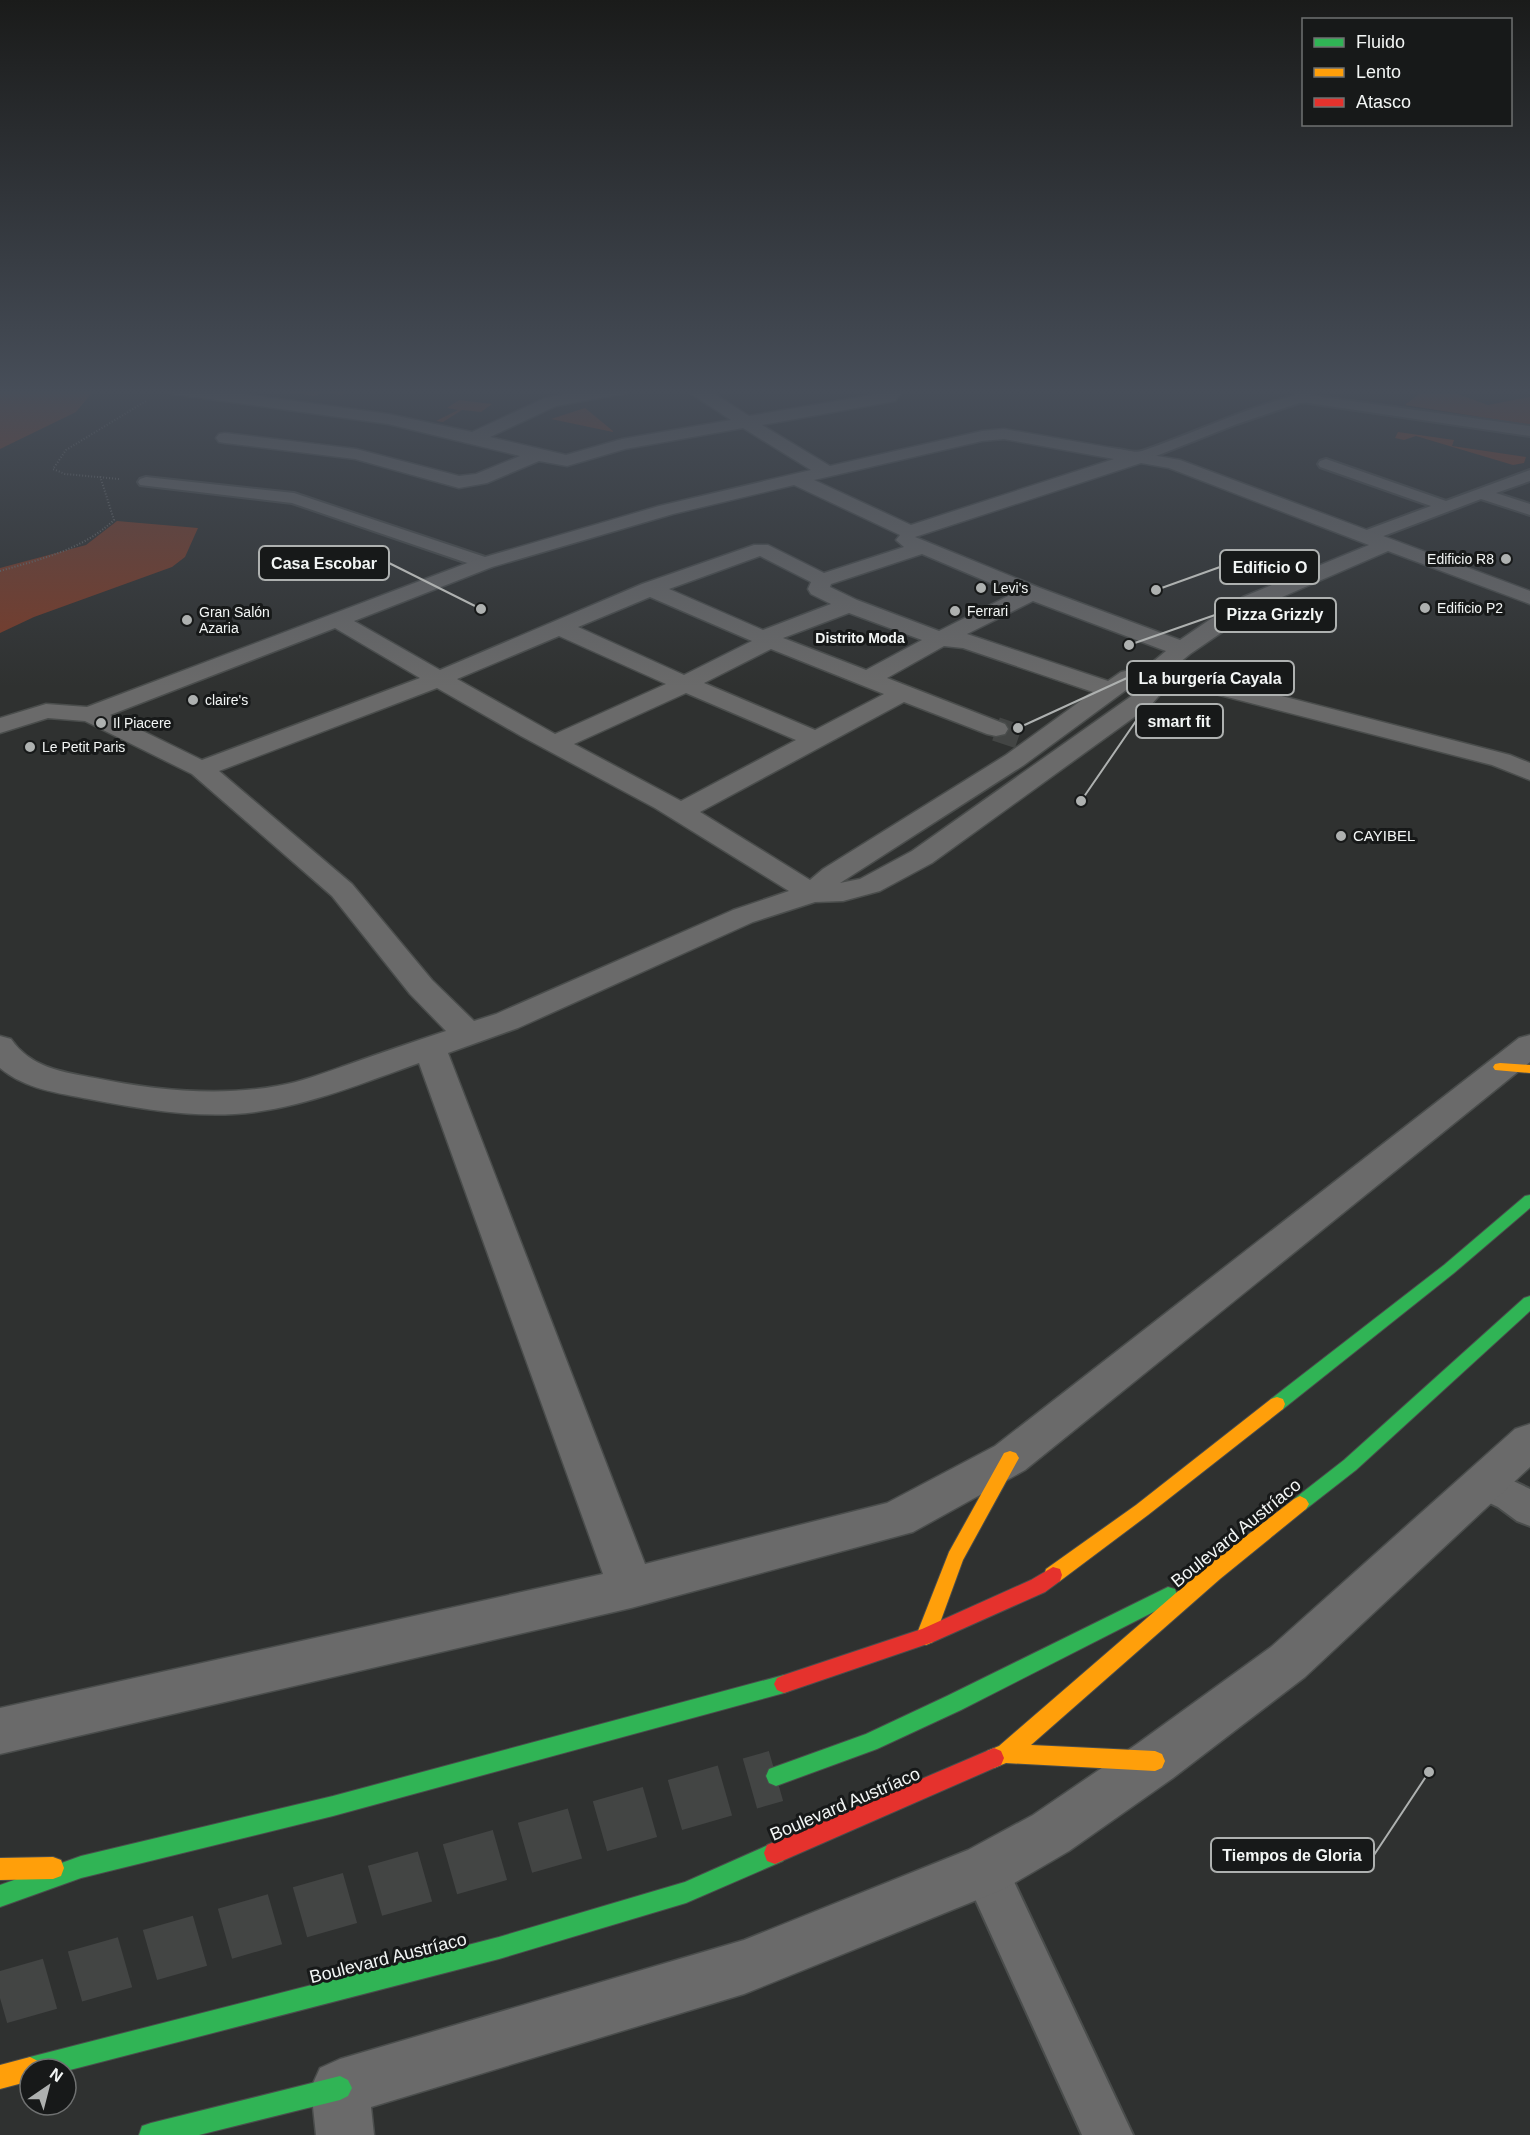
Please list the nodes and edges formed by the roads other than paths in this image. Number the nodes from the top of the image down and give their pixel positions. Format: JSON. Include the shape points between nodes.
{"nodes":[{"id":1,"x":207,"y":489,"type":"edge"},
{"id":2,"x":756,"y":489,"type":"edge"},
{"id":3,"x":815,"y":489,"type":"edge"},
{"id":4,"x":1055,"y":489,"type":"edge"},
{"id":5,"x":1240,"y":489,"type":"edge"},
{"id":6,"x":1396,"y":489,"type":"edge"},
{"id":7,"x":1494,"y":489,"type":"edge"},
{"id":8,"x":1479,"y":493,"type":"junction"},
{"id":9,"x":1446,"y":506,"type":"junction"},
{"id":10,"x":1530,"y":510,"type":"edge"},
{"id":11,"x":1367,"y":536,"type":"junction"},
{"id":12,"x":917,"y":540,"type":"junction"},
{"id":13,"x":1388,"y":544,"type":"junction"},
{"id":14,"x":485,"y":563,"type":"junction"},
{"id":15,"x":822,"y":580,"type":"junction"},
{"id":16,"x":650,"y":589,"type":"junction"},
{"id":17,"x":1032,"y":593,"type":"junction"},
{"id":18,"x":1530,"y":598,"type":"edge"},
{"id":19,"x":849,"y":605,"type":"junction"},
{"id":20,"x":334,"y":619,"type":"junction"},
{"id":21,"x":559,"y":627,"type":"junction"},
{"id":22,"x":766,"y":639,"type":"junction"},
{"id":23,"x":940,"y":639,"type":"junction"},
{"id":24,"x":1182,"y":649,"type":"junction"},
{"id":25,"x":1156,"y":671,"type":"junction"},
{"id":26,"x":438,"y":679,"type":"junction"},
{"id":27,"x":866,"y":680,"type":"junction"},
{"id":28,"x":685,"y":684,"type":"junction"},
{"id":29,"x":1110,"y":690,"type":"junction"},
{"id":30,"x":901,"y":694,"type":"junction"},
{"id":31,"x":90,"y":714,"type":"junction"},
{"id":32,"x":0,"y":726,"type":"edge"},
{"id":33,"x":996,"y":729,"type":"tunnel mouth"},
{"id":34,"x":816,"y":739,"type":"junction"},
{"id":35,"x":1029,"y":740,"type":"junction"},
{"id":36,"x":555,"y":744,"type":"junction"},
{"id":37,"x":1067,"y":753,"type":"junction"},
{"id":38,"x":201,"y":769,"type":"junction"},
{"id":39,"x":1530,"y":772,"type":"edge"},
{"id":40,"x":680,"y":812,"type":"junction"},
{"id":41,"x":812,"y":893,"type":"junction"},
{"id":42,"x":467,"y":1033,"type":"junction"},
{"id":43,"x":0,"y":1046,"type":"edge"},
{"id":44,"x":430,"y":1048,"type":"junction"},
{"id":45,"x":1520,"y":1061,"type":"edge"},
{"id":46,"x":1530,"y":1200,"type":"edge"},
{"id":47,"x":1530,"y":1302,"type":"edge"},
{"id":48,"x":1530,"y":1441,"type":"edge"},
{"id":49,"x":1010,"y":1458,"type":"junction"},
{"id":50,"x":1486,"y":1484,"type":"junction"},
{"id":51,"x":1530,"y":1510,"type":"edge"},
{"id":52,"x":1213,"y":1573,"type":"junction"},
{"id":53,"x":631,"y":1588,"type":"junction"},
{"id":54,"x":926,"y":1636,"type":"junction"},
{"id":55,"x":0,"y":1731,"type":"edge"},
{"id":56,"x":1006,"y":1753,"type":"junction"},
{"id":57,"x":1155,"y":1761,"type":"junction"},
{"id":58,"x":776,"y":1776,"type":"tunnel mouth"},
{"id":59,"x":81,"y":1867,"type":"junction"},
{"id":60,"x":0,"y":1869,"type":"edge"},
{"id":61,"x":985,"y":1870,"type":"junction"},
{"id":62,"x":0,"y":1896,"type":"edge"},
{"id":63,"x":77,"y":2057,"type":"edge"},
{"id":64,"x":18,"y":2072,"type":"edge"},
{"id":65,"x":0,"y":2077,"type":"edge"},
{"id":66,"x":342,"y":2111,"type":"edge"},
{"id":67,"x":151,"y":2135,"type":"edge"},
{"id":68,"x":1108,"y":2135,"type":"edge"}],
"edges":[{"from":1,"to":14,"type":"lane","via":[[294,498]]},
{"from":2,"to":14,"type":"street","via":[[666,510]]},
{"from":3,"to":12,"type":"street"},
{"from":4,"to":12,"type":"street"},
{"from":5,"to":11,"type":"street"},
{"from":6,"to":9,"type":"lane"},
{"from":7,"to":8,"type":"lane"},
{"from":8,"to":9,"type":"lane"},
{"from":8,"to":10,"type":"lane"},
{"from":9,"to":11,"type":"lane"},
{"from":11,"to":13,"type":"street"},
{"from":12,"to":15,"type":"street"},
{"from":12,"to":17,"type":"street"},
{"from":13,"to":18,"type":"street"},
{"from":13,"to":24,"type":"street","via":[[1251,602]]},
{"from":14,"to":20,"type":"street"},
{"from":15,"to":16,"type":"street","via":[[761,549]]},
{"from":15,"to":19,"type":"street","via":[[819,589]]},
{"from":16,"to":21,"type":"street"},
{"from":16,"to":22,"type":"street"},
{"from":17,"to":23,"type":"street"},
{"from":17,"to":24,"type":"street"},
{"from":19,"to":22,"type":"street"},
{"from":19,"to":23,"type":"street"},
{"from":20,"to":26,"type":"street"},
{"from":20,"to":31,"type":"street"},
{"from":21,"to":26,"type":"street"},
{"from":21,"to":28,"type":"street"},
{"from":22,"to":27,"type":"street"},
{"from":22,"to":28,"type":"street"},
{"from":23,"to":27,"type":"street"},
{"from":23,"to":29,"type":"street","via":[[966,641]]},
{"from":24,"to":25,"type":"street"},
{"from":25,"to":29,"type":"street","via":[[1130,677]]},
{"from":25,"to":37,"type":"street","via":[[1151,691],[1142,700]]},
{"from":25,"to":39,"type":"street","via":[[1502,760]]},
{"from":26,"to":36,"type":"street"},
{"from":26,"to":38,"type":"street"},
{"from":27,"to":30,"type":"street"},
{"from":28,"to":34,"type":"street"},
{"from":28,"to":36,"type":"street"},
{"from":29,"to":35,"type":"street"},
{"from":30,"to":33,"type":"street"},
{"from":30,"to":34,"type":"street"},
{"from":31,"to":32,"type":"street","via":[[46,711]]},
{"from":31,"to":38,"type":"street"},
{"from":34,"to":40,"type":"street"},
{"from":35,"to":37,"type":"street"},
{"from":35,"to":41,"type":"street"},
{"from":36,"to":40,"type":"street"},
{"from":37,"to":41,"type":"street","via":[[922,857],[870,885],[843,892]]},
{"from":38,"to":42,"type":"street","via":[[342,890],[421,987]]},
{"from":40,"to":41,"type":"street"},
{"from":41,"to":42,"type":"street","via":[[743,916],[507,1021]]},
{"from":42,"to":44,"type":"street"},
{"from":43,"to":44,"type":"street","via":[[23,1070],[48,1080],[119,1095],[234,1103],[279,1097]]},
{"from":44,"to":53,"type":"street"},
{"from":45,"to":49,"type":"street"},
{"from":46,"to":54,"type":"main road","via":[[1449,1269],[1142,1510],[1038,1586]]},
{"from":47,"to":52,"type":"main road","name":"Boulevard Austríaco","via":[[1350,1465]]},
{"from":48,"to":50,"type":"street"},
{"from":49,"to":53,"type":"street","via":[[897,1519]]},
{"from":49,"to":54,"type":"main road","via":[[955,1558]]},
{"from":50,"to":51,"type":"lane"},
{"from":50,"to":57,"type":"street","via":[[1288,1662]]},
{"from":52,"to":56,"type":"main road","name":"Boulevard Austríaco"},
{"from":52,"to":58,"type":"main road","via":[[880,1737]]},
{"from":53,"to":55,"type":"street"},
{"from":54,"to":59,"type":"main road","via":[[800,1680],[333,1806]]},
{"from":56,"to":57,"type":"main road"},
{"from":56,"to":63,"type":"main road","name":"Boulevard Austríaco","via":[[686,1892],[499,1948]]},
{"from":57,"to":61,"type":"street","via":[[1051,1833]]},
{"from":59,"to":60,"type":"main road"},
{"from":59,"to":62,"type":"main road"},
{"from":61,"to":66,"type":"street","via":[[744,1968]]},
{"from":61,"to":68,"type":"lane"},
{"from":64,"to":65,"type":"main road","name":"Boulevard Austríaco"},
{"from":66,"to":67,"type":"main road"}]}
